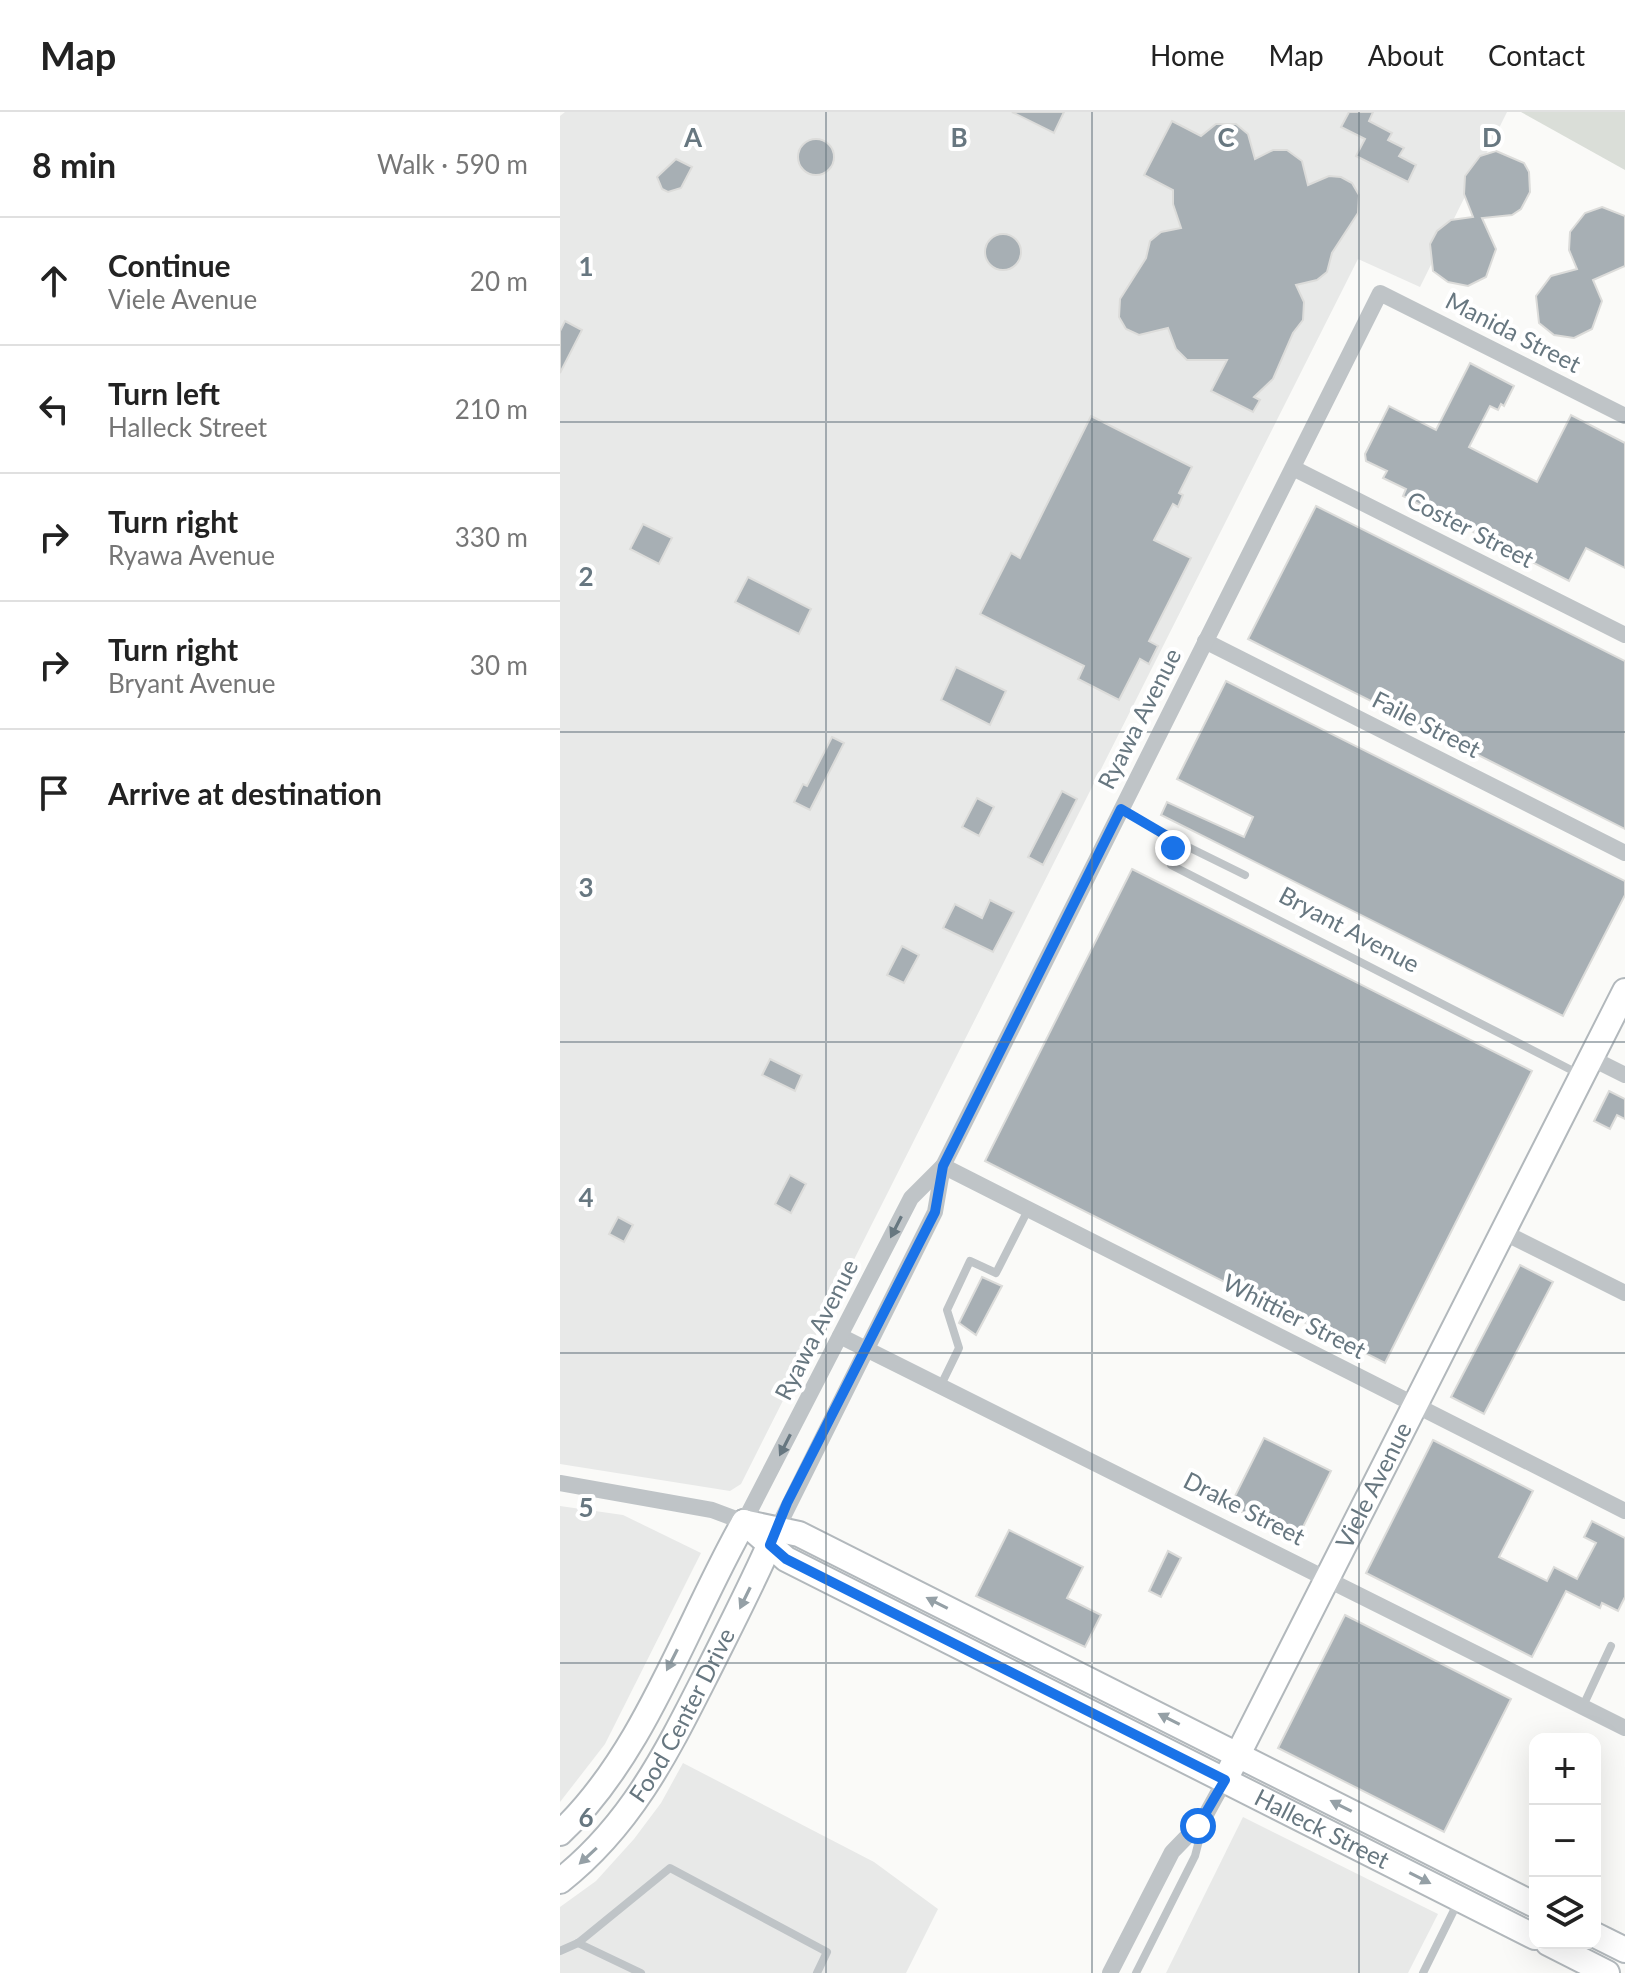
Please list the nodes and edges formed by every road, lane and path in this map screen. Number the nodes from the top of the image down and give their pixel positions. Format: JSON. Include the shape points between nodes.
{"nodes":[{"id":1,"x":1380,"y":293,"type":"joint"},
{"id":2,"x":1625,"y":416,"type":"edge"},
{"id":3,"x":1293,"y":468,"type":"junction"},
{"id":4,"x":1625,"y":635,"type":"edge"},
{"id":5,"x":1205,"y":641,"type":"junction"},
{"id":6,"x":1121,"y":809,"type":"junction"},
{"id":7,"x":1174,"y":840,"type":"junction"},
{"id":8,"x":1625,"y":853,"type":"edge"},
{"id":9,"x":1245,"y":875,"type":"dead end"},
{"id":10,"x":1625,"y":991,"type":"edge"},
{"id":11,"x":1587,"y":1067,"type":"junction"},
{"id":12,"x":1625,"y":1075,"type":"edge"},
{"id":13,"x":943,"y":1166,"type":"junction"},
{"id":14,"x":1028,"y":1210,"type":"junction"},
{"id":15,"x":1503,"y":1232,"type":"junction"},
{"id":16,"x":1625,"y":1293,"type":"edge"},
{"id":17,"x":840,"y":1336,"type":"junction"},
{"id":18,"x":866,"y":1348,"type":"junction"},
{"id":19,"x":941,"y":1385,"type":"junction"},
{"id":20,"x":1416,"y":1406,"type":"junction"},
{"id":21,"x":560,"y":1483,"type":"edge"},
{"id":22,"x":1625,"y":1511,"type":"edge"},
{"id":23,"x":744,"y":1522,"type":"junction"},
{"id":24,"x":773,"y":1537,"type":"junction"},
{"id":25,"x":1329,"y":1578,"type":"junction"},
{"id":26,"x":1611,"y":1646,"type":"dead end"},
{"id":27,"x":1583,"y":1707,"type":"junction"},
{"id":28,"x":1625,"y":1728,"type":"edge"},
{"id":29,"x":1239,"y":1754,"type":"junction"},
{"id":30,"x":1225,"y":1780,"type":"junction"},
{"id":31,"x":1203,"y":1820,"type":"junction"},
{"id":32,"x":560,"y":1833,"type":"edge"},
{"id":33,"x":560,"y":1881,"type":"edge"},
{"id":34,"x":1460,"y":1898,"type":"junction"},
{"id":35,"x":1529,"y":1902,"type":"edge"},
{"id":36,"x":1529,"y":1934,"type":"edge"},
{"id":37,"x":1601,"y":1938,"type":"edge"},
{"id":38,"x":578,"y":1943,"type":"junction"},
{"id":39,"x":1560,"y":1949,"type":"edge"},
{"id":40,"x":1625,"y":1950,"type":"edge"},
{"id":41,"x":560,"y":1951,"type":"edge"},
{"id":42,"x":641,"y":1973,"type":"edge"},
{"id":43,"x":817,"y":1973,"type":"edge"},
{"id":44,"x":1110,"y":1973,"type":"edge"},
{"id":45,"x":1136,"y":1973,"type":"edge"},
{"id":46,"x":1423,"y":1973,"type":"edge"},
{"id":47,"x":1607,"y":1973,"type":"edge"}],
"edges":[{"from":1,"to":2,"type":"street","name":"Manida Street"},
{"from":1,"to":3,"type":"street","name":"Ryawa Avenue"},
{"from":3,"to":4,"type":"street","name":"Coster Street"},
{"from":3,"to":5,"type":"street","name":"Ryawa Avenue"},
{"from":5,"to":6,"type":"street","name":"Ryawa Avenue"},
{"from":5,"to":8,"type":"street","name":"Faile Street"},
{"from":6,"to":7,"type":"lane"},
{"from":6,"to":13,"type":"street","name":"Ryawa Avenue"},
{"from":7,"to":9,"type":"lane"},
{"from":7,"to":11,"type":"lane","name":"Bryant Avenue","via":[[1171,865],[1541,1058]]},
{"from":10,"to":11,"type":"main road","name":"Viele Avenue"},
{"from":11,"to":12,"type":"street","name":"Bryant Avenue"},
{"from":11,"to":15,"type":"main road","name":"Viele Avenue"},
{"from":13,"to":14,"type":"street","name":"Whittier Street"},
{"from":13,"to":17,"type":"street","name":"Ryawa Avenue","one_way":true,"via":[[911,1198]]},
{"from":13,"to":18,"type":"street","name":"Ryawa Avenue","via":[[935,1212]]},
{"from":14,"to":19,"type":"lane","via":[[996,1273],[970,1261],[947,1310],[959,1348]]},
{"from":14,"to":20,"type":"street","name":"Whittier Street"},
{"from":15,"to":16,"type":"street"},
{"from":15,"to":20,"type":"main road","name":"Viele Avenue"},
{"from":17,"to":18,"type":"street","name":"Drake Street"},
{"from":17,"to":23,"type":"street","name":"Ryawa Avenue","one_way":true},
{"from":18,"to":19,"type":"street","name":"Drake Street"},
{"from":18,"to":24,"type":"street","name":"Ryawa Avenue"},
{"from":19,"to":25,"type":"street","name":"Drake Street"},
{"from":20,"to":22,"type":"street","name":"Whittier Street"},
{"from":20,"to":25,"type":"main road","name":"Viele Avenue"},
{"from":21,"to":23,"type":"street","via":[[712,1510]]},
{"from":23,"to":24,"type":"main road"},
{"from":23,"to":32,"type":"main road","name":"Food Center Drive","one_way":true,"via":[[625,1752],[592,1800]]},
{"from":29,"to":24,"type":"main road","name":"Halleck Street","one_way":true,"via":[[811,1540]]},
{"from":24,"to":30,"type":"main road","name":"Halleck Street","via":[[786,1559]]},
{"from":24,"to":33,"type":"main road","name":"Food Center Drive","one_way":true,"via":[[641,1797],[599,1847]]},
{"from":25,"to":27,"type":"street","name":"Drake Street"},
{"from":25,"to":29,"type":"main road","name":"Viele Avenue"},
{"from":26,"to":27,"type":"lane"},
{"from":27,"to":28,"type":"street","name":"Drake Street"},
{"from":29,"to":30,"type":"main road","name":"Viele Avenue"},
{"from":35,"to":29,"type":"main road","name":"Halleck Street","one_way":true},
{"from":30,"to":31,"type":"street","name":"Viele Avenue"},
{"from":30,"to":34,"type":"main road","name":"Halleck Street","one_way":true},
{"from":31,"to":44,"type":"street","name":"Viele Avenue","via":[[1172,1852]]},
{"from":31,"to":45,"type":"lane","via":[[1202,1841]]},
{"from":34,"to":36,"type":"main road","name":"Halleck Street"},
{"from":34,"to":46,"type":"lane"},
{"from":37,"to":40,"type":"main road"},
{"from":38,"to":41,"type":"lane"},
{"from":38,"to":42,"type":"lane"},
{"from":38,"to":43,"type":"lane","via":[[670,1868],[827,1952]]},
{"from":39,"to":47,"type":"main road"}]}
